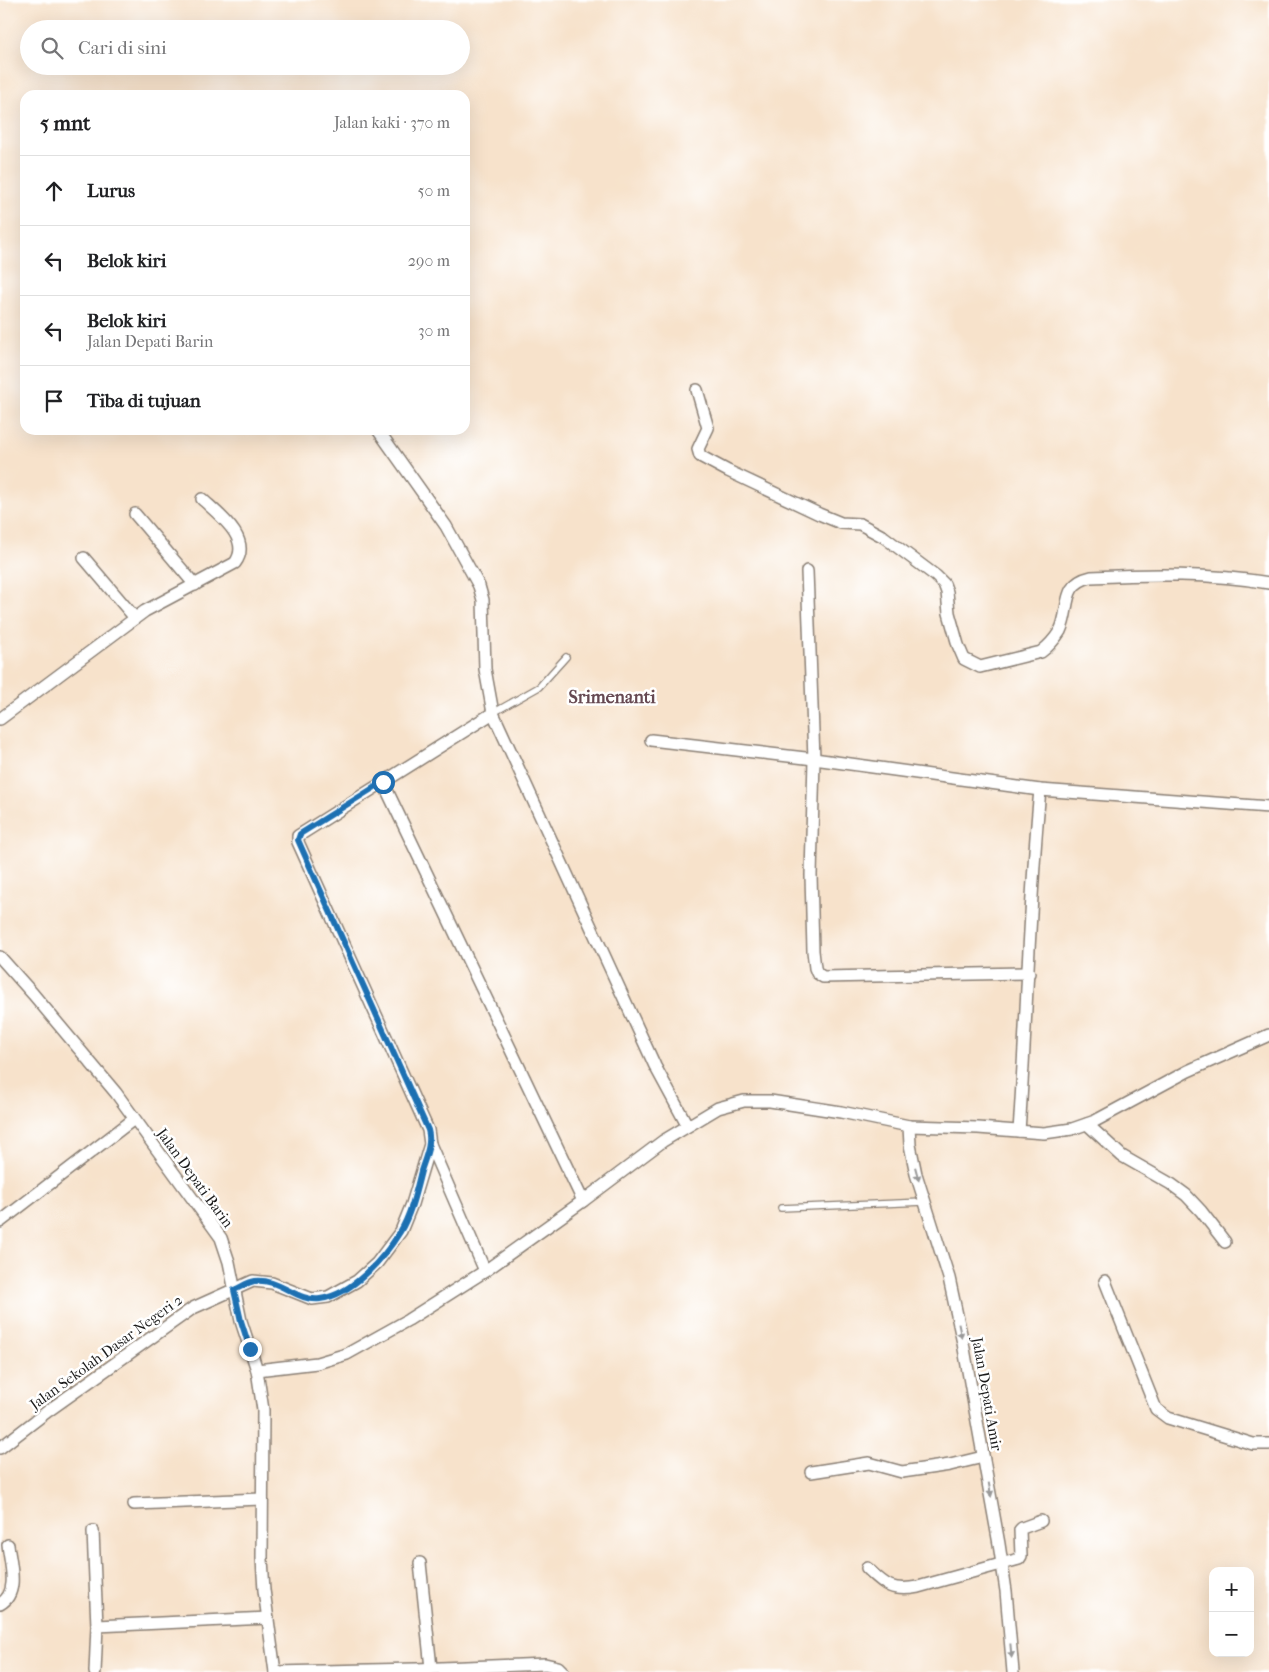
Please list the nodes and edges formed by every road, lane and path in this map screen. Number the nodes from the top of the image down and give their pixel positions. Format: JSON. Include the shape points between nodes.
{"nodes":[{"id":1,"x":697,"y":390,"type":"dead end"},
{"id":2,"x":382,"y":435,"type":"edge"},
{"id":3,"x":202,"y":498,"type":"dead end"},
{"id":4,"x":134,"y":514,"type":"dead end"},
{"id":5,"x":84,"y":558,"type":"dead end"},
{"id":6,"x":807,"y":571,"type":"dead end"},
{"id":7,"x":1269,"y":583,"type":"edge"},
{"id":8,"x":195,"y":585,"type":"junction"},
{"id":9,"x":135,"y":618,"type":"junction"},
{"id":10,"x":566,"y":657,"type":"dead end"},
{"id":11,"x":493,"y":713,"type":"junction"},
{"id":12,"x":0,"y":719,"type":"edge"},
{"id":13,"x":652,"y":740,"type":"dead end"},
{"id":14,"x":814,"y":759,"type":"junction"},
{"id":15,"x":383,"y":782,"type":"junction"},
{"id":16,"x":1040,"y":790,"type":"junction"},
{"id":17,"x":1269,"y":807,"type":"edge"},
{"id":18,"x":0,"y":957,"type":"edge"},
{"id":19,"x":1029,"y":973,"type":"junction"},
{"id":20,"x":1269,"y":1035,"type":"edge"},
{"id":21,"x":134,"y":1119,"type":"junction"},
{"id":22,"x":1087,"y":1124,"type":"junction"},
{"id":23,"x":687,"y":1125,"type":"junction"},
{"id":24,"x":909,"y":1126,"type":"junction"},
{"id":25,"x":1019,"y":1131,"type":"junction"},
{"id":26,"x":430,"y":1144,"type":"junction"},
{"id":27,"x":583,"y":1201,"type":"junction"},
{"id":28,"x":924,"y":1202,"type":"junction"},
{"id":29,"x":781,"y":1208,"type":"dead end"},
{"id":30,"x":0,"y":1222,"type":"edge"},
{"id":31,"x":1226,"y":1242,"type":"dead end"},
{"id":32,"x":485,"y":1271,"type":"junction"},
{"id":33,"x":1105,"y":1281,"type":"dead end"},
{"id":34,"x":234,"y":1290,"type":"junction"},
{"id":35,"x":257,"y":1370,"type":"junction"},
{"id":36,"x":1269,"y":1444,"type":"edge"},
{"id":37,"x":0,"y":1448,"type":"edge"},
{"id":38,"x":983,"y":1457,"type":"junction"},
{"id":39,"x":811,"y":1472,"type":"dead end"},
{"id":40,"x":262,"y":1498,"type":"junction"},
{"id":41,"x":134,"y":1504,"type":"dead end"},
{"id":42,"x":1041,"y":1521,"type":"dead end"},
{"id":43,"x":92,"y":1531,"type":"dead end"},
{"id":44,"x":8,"y":1545,"type":"dead end"},
{"id":45,"x":420,"y":1563,"type":"dead end"},
{"id":46,"x":1002,"y":1564,"type":"junction"},
{"id":47,"x":866,"y":1568,"type":"dead end"},
{"id":48,"x":0,"y":1604,"type":"edge"},
{"id":49,"x":268,"y":1618,"type":"junction"},
{"id":50,"x":97,"y":1626,"type":"junction"},
{"id":51,"x":432,"y":1668,"type":"junction"},
{"id":52,"x":95,"y":1672,"type":"edge"},
{"id":53,"x":275,"y":1672,"type":"edge"},
{"id":54,"x":563,"y":1672,"type":"edge"},
{"id":55,"x":1013,"y":1672,"type":"edge"}],
"edges":[{"from":1,"to":7,"type":"street","via":[[708,428],[698,449],[700,456],[819,514],[841,523],[860,524],[892,542],[944,584],[949,613],[964,659],[980,667],[1042,652],[1050,646],[1062,624],[1069,594],[1081,580],[1162,574]]},
{"from":2,"to":11,"type":"street","via":[[446,526],[479,586],[484,600],[485,669]]},
{"from":3,"to":8,"type":"street","via":[[237,536],[241,551],[235,563]]},
{"from":4,"to":8,"type":"street"},
{"from":5,"to":9,"type":"street"},
{"from":6,"to":14,"type":"street"},
{"from":8,"to":9,"type":"street"},
{"from":9,"to":12,"type":"street"},
{"from":10,"to":11,"type":"lane","via":[[539,687]]},
{"from":11,"to":15,"type":"street"},
{"from":11,"to":23,"type":"street","via":[[651,1057]]},
{"from":13,"to":14,"type":"street"},
{"from":14,"to":16,"type":"street"},
{"from":14,"to":19,"type":"street","via":[[811,875],[814,968],[817,973],[823,977]]},
{"from":15,"to":26,"type":"street","via":[[300,834],[298,840],[428,1130]]},
{"from":15,"to":27,"type":"street"},
{"from":16,"to":17,"type":"street"},
{"from":16,"to":19,"type":"street"},
{"from":18,"to":21,"type":"street","name":"Jalan Depati Barin","via":[[116,1093]]},
{"from":19,"to":25,"type":"street"},
{"from":20,"to":22,"type":"street","via":[[1188,1071]]},
{"from":21,"to":30,"type":"street"},
{"from":21,"to":34,"type":"street","name":"Jalan Depati Barin","via":[[221,1238]]},
{"from":22,"to":25,"type":"street","via":[[1044,1133]]},
{"from":22,"to":31,"type":"street","via":[[1122,1156],[1186,1195]]},
{"from":23,"to":24,"type":"street","via":[[718,1108],[744,1101],[832,1111]]},
{"from":23,"to":27,"type":"street"},
{"from":24,"to":25,"type":"street"},
{"from":24,"to":28,"type":"street","name":"Jalan Depati Amir","one_way":true,"via":[[910,1144]]},
{"from":26,"to":32,"type":"street"},
{"from":26,"to":34,"type":"street","name":"Jalan Sekolah Dasar Negeri 2","via":[[412,1204],[400,1231],[377,1263],[357,1281],[321,1299],[312,1299],[260,1281]]},
{"from":27,"to":32,"type":"street"},
{"from":28,"to":29,"type":"lane"},
{"from":28,"to":38,"type":"street","name":"Jalan Depati Amir","one_way":true,"via":[[949,1278]]},
{"from":32,"to":35,"type":"street","via":[[347,1354],[317,1363]]},
{"from":33,"to":36,"type":"street","via":[[1156,1409],[1168,1418],[1253,1444]]},
{"from":34,"to":35,"type":"street","name":"Jalan Depati Barin"},
{"from":34,"to":37,"type":"street","name":"Jalan Sekolah Dasar Negeri 2","via":[[193,1308]]},
{"from":35,"to":40,"type":"street","name":"Jalan Depati Barin","via":[[263,1410]]},
{"from":38,"to":39,"type":"street","via":[[902,1472],[869,1463]]},
{"from":38,"to":46,"type":"street","name":"Jalan Depati Amir","one_way":true},
{"from":40,"to":41,"type":"street"},
{"from":40,"to":49,"type":"street","name":"Jalan Depati Barin","via":[[262,1559]]},
{"from":42,"to":46,"type":"street","via":[[1020,1530],[1021,1557]]},
{"from":43,"to":50,"type":"street"},
{"from":44,"to":48,"type":"street","via":[[12,1584],[8,1597]]},
{"from":45,"to":51,"type":"street"},
{"from":46,"to":47,"type":"street","via":[[902,1589],[886,1586]]},
{"from":46,"to":55,"type":"street","name":"Jalan Depati Amir","one_way":true},
{"from":49,"to":50,"type":"street"},
{"from":49,"to":53,"type":"street","name":"Jalan Depati Barin"},
{"from":50,"to":52,"type":"street"},
{"from":51,"to":53,"type":"street"},
{"from":51,"to":54,"type":"street","via":[[545,1664],[558,1667]]}]}
